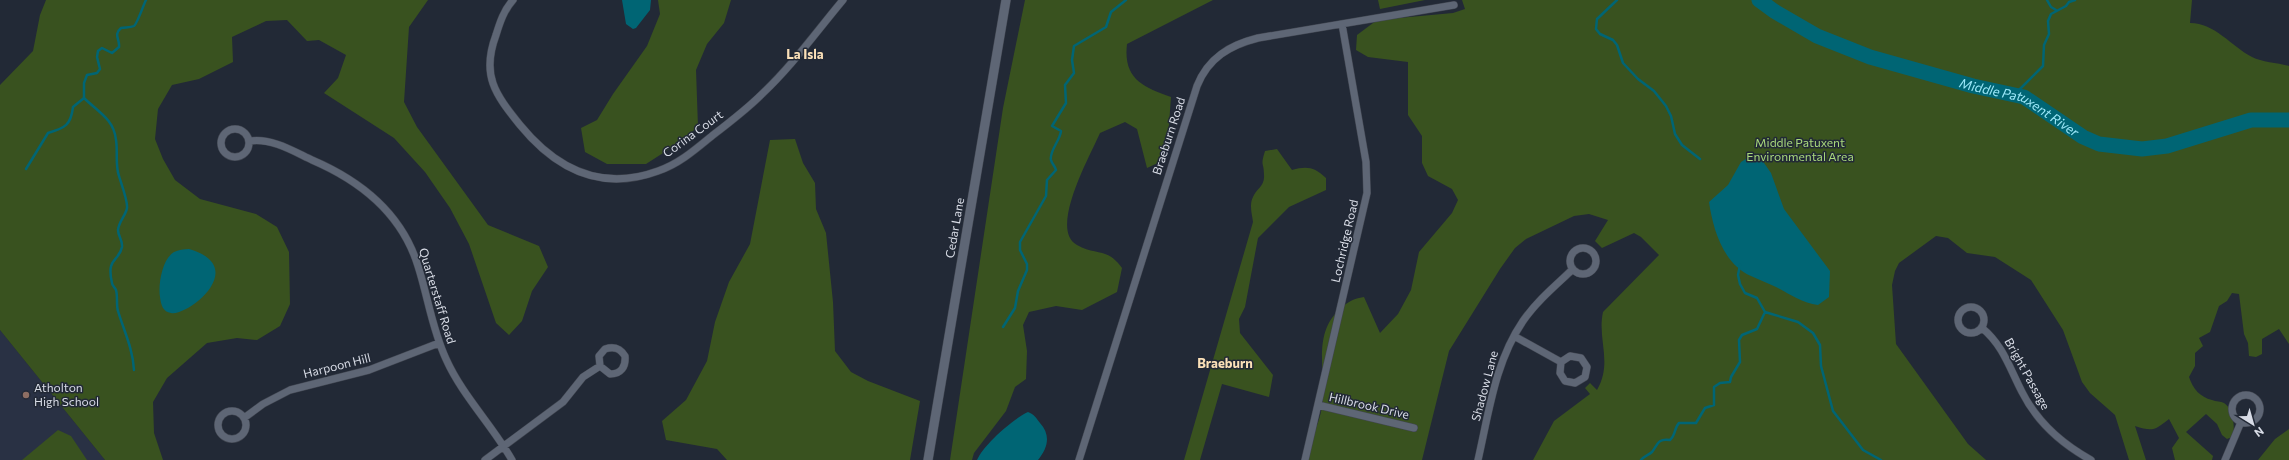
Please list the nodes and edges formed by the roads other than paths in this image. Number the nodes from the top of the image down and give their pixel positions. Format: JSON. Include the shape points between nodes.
{"nodes":[{"id":1,"x":513,"y":0,"type":"edge"},
{"id":2,"x":843,"y":0,"type":"edge"},
{"id":3,"x":1006,"y":0,"type":"edge"},
{"id":4,"x":1454,"y":5,"type":"dead end"},
{"id":5,"x":1342,"y":24,"type":"junction"},
{"id":6,"x":250,"y":141,"type":"junction"},
{"id":7,"x":1572,"y":270,"type":"dead end"},
{"id":8,"x":1982,"y":328,"type":"dead end"},
{"id":9,"x":1514,"y":336,"type":"junction"},
{"id":10,"x":439,"y":343,"type":"junction"},
{"id":11,"x":1561,"y":362,"type":"dead end"},
{"id":12,"x":600,"y":366,"type":"dead end"},
{"id":13,"x":1318,"y":405,"type":"junction"},
{"id":14,"x":244,"y":418,"type":"dead end"},
{"id":15,"x":2241,"y":422,"type":"junction"},
{"id":16,"x":1414,"y":428,"type":"dead end"},
{"id":17,"x":504,"y":446,"type":"junction"},
{"id":18,"x":485,"y":460,"type":"edge"},
{"id":19,"x":512,"y":460,"type":"edge"},
{"id":20,"x":928,"y":460,"type":"edge"},
{"id":21,"x":1079,"y":460,"type":"edge"},
{"id":22,"x":1305,"y":460,"type":"edge"},
{"id":23,"x":1478,"y":460,"type":"edge"},
{"id":24,"x":2092,"y":460,"type":"edge"},
{"id":25,"x":2225,"y":460,"type":"edge"}],
"edges":[{"from":1,"to":2,"type":"street","name":"Corina Court","via":[[502,16],[489,59],[490,78],[498,96],[535,143],[555,160],[591,176],[618,179],[658,171],[696,149],[763,93]]},
{"from":3,"to":20,"type":"main road","name":"Cedar Lane"},
{"from":4,"to":5,"type":"street","name":"Braeburn Road"},
{"from":5,"to":13,"type":"street","name":"Lochridge Road","via":[[1366,162],[1367,193]]},
{"from":5,"to":21,"type":"street","name":"Braeburn Road","via":[[1258,38],[1236,45],[1212,61],[1201,77]]},
{"from":6,"to":6,"type":"street","via":[[242,129],[230,129],[222,136],[221,146],[227,154],[236,157],[246,152]]},
{"from":6,"to":10,"type":"street","name":"Quarterstaff Road","via":[[269,141],[339,172],[362,187],[386,209],[399,225],[412,249]]},
{"from":7,"to":9,"type":"street","name":"Shadow Lane","via":[[1533,308]]},
{"from":8,"to":24,"type":"street","name":"Bright Passage","via":[[1999,344],[2023,394],[2038,417],[2059,438]]},
{"from":9,"to":11,"type":"street"},
{"from":9,"to":23,"type":"street","name":"Shadow Lane","via":[[1496,378]]},
{"from":10,"to":14,"type":"street","name":"Harpoon Hill","via":[[370,370],[290,390],[263,404]]},
{"from":10,"to":17,"type":"street","name":"Quarterstaff Road","via":[[463,388]]},
{"from":12,"to":17,"type":"street","via":[[583,377],[563,402]]},
{"from":13,"to":16,"type":"street","name":"Hillbrook Drive"},
{"from":13,"to":22,"type":"street","name":"Lochridge Road"},
{"from":15,"to":15,"type":"street","via":[[2252,421],[2259,414],[2259,404],[2253,396],[2239,396],[2233,404],[2234,416]]},
{"from":15,"to":25,"type":"street"},
{"from":17,"to":18,"type":"street"},
{"from":17,"to":19,"type":"street","name":"Quarterstaff Road"}]}
